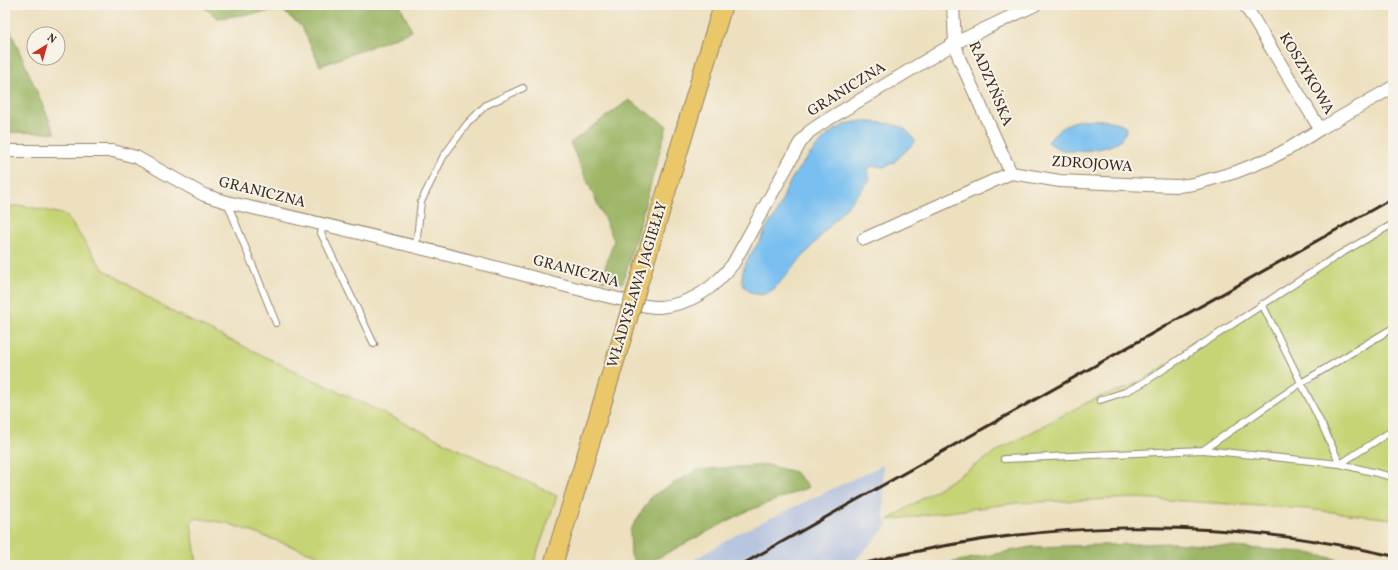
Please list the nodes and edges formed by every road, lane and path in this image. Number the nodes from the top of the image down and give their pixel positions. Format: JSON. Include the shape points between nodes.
{"nodes":[{"id":1,"x":723,"y":5,"type":"edge"},
{"id":2,"x":953,"y":5,"type":"edge"},
{"id":3,"x":1035,"y":5,"type":"edge"},
{"id":4,"x":1245,"y":5,"type":"edge"},
{"id":5,"x":955,"y":43,"type":"junction"},
{"id":6,"x":1393,"y":87,"type":"edge"},
{"id":7,"x":523,"y":88,"type":"dead end"},
{"id":8,"x":1320,"y":129,"type":"junction"},
{"id":9,"x":5,"y":151,"type":"edge"},
{"id":10,"x":1011,"y":173,"type":"junction"},
{"id":11,"x":227,"y":202,"type":"junction"},
{"id":12,"x":324,"y":224,"type":"junction"},
{"id":13,"x":1393,"y":224,"type":"edge"},
{"id":14,"x":864,"y":240,"type":"dead end"},
{"id":15,"x":416,"y":246,"type":"junction"},
{"id":16,"x":1262,"y":304,"type":"junction"},
{"id":17,"x":276,"y":323,"type":"dead end"},
{"id":18,"x":1393,"y":328,"type":"edge"},
{"id":19,"x":374,"y":344,"type":"dead end"},
{"id":20,"x":1301,"y":383,"type":"junction"},
{"id":21,"x":1100,"y":400,"type":"dead end"},
{"id":22,"x":1393,"y":430,"type":"edge"},
{"id":23,"x":1202,"y":450,"type":"junction"},
{"id":24,"x":1004,"y":459,"type":"dead end"},
{"id":25,"x":1340,"y":464,"type":"junction"},
{"id":26,"x":1393,"y":477,"type":"edge"},
{"id":27,"x":553,"y":565,"type":"edge"}],
"edges":[{"from":1,"to":27,"type":"main road","name":"WŁADYSŁAWA JAGIEŁŁY","bridge":true},
{"from":2,"to":5,"type":"street","name":"RADZYŃSKA"},
{"from":3,"to":5,"type":"street","name":"GRANICZNA"},
{"from":4,"to":8,"type":"street","name":"KOSZYKOWA"},
{"from":5,"to":10,"type":"street","name":"RADZYŃSKA","via":[[959,58]]},
{"from":5,"to":15,"type":"street","name":"GRANICZNA","via":[[809,132],[734,264],[712,288],[686,301],[659,307],[642,305]]},
{"from":6,"to":8,"type":"street","name":"KOSZYKOWA"},
{"from":7,"to":15,"type":"lane","via":[[486,105],[467,124],[444,157],[421,202]]},
{"from":8,"to":10,"type":"street","name":"ZDROJOWA","via":[[1271,158],[1236,172],[1194,184],[1178,186],[1060,181]]},
{"from":9,"to":11,"type":"street","name":"GRANICZNA","via":[[113,151],[136,157],[204,195]]},
{"from":10,"to":14,"type":"street"},
{"from":11,"to":12,"type":"street","name":"GRANICZNA"},
{"from":11,"to":17,"type":"lane"},
{"from":12,"to":15,"type":"street","name":"GRANICZNA"},
{"from":12,"to":19,"type":"lane","via":[[321,233]]},
{"from":13,"to":16,"type":"lane","via":[[1340,254]]},
{"from":16,"to":20,"type":"lane"},
{"from":16,"to":21,"type":"lane","via":[[1143,383]]},
{"from":18,"to":20,"type":"lane"},
{"from":20,"to":23,"type":"lane"},
{"from":20,"to":25,"type":"lane"},
{"from":22,"to":25,"type":"lane"},
{"from":23,"to":24,"type":"lane"},
{"from":23,"to":25,"type":"lane"},
{"from":25,"to":26,"type":"lane"}]}
